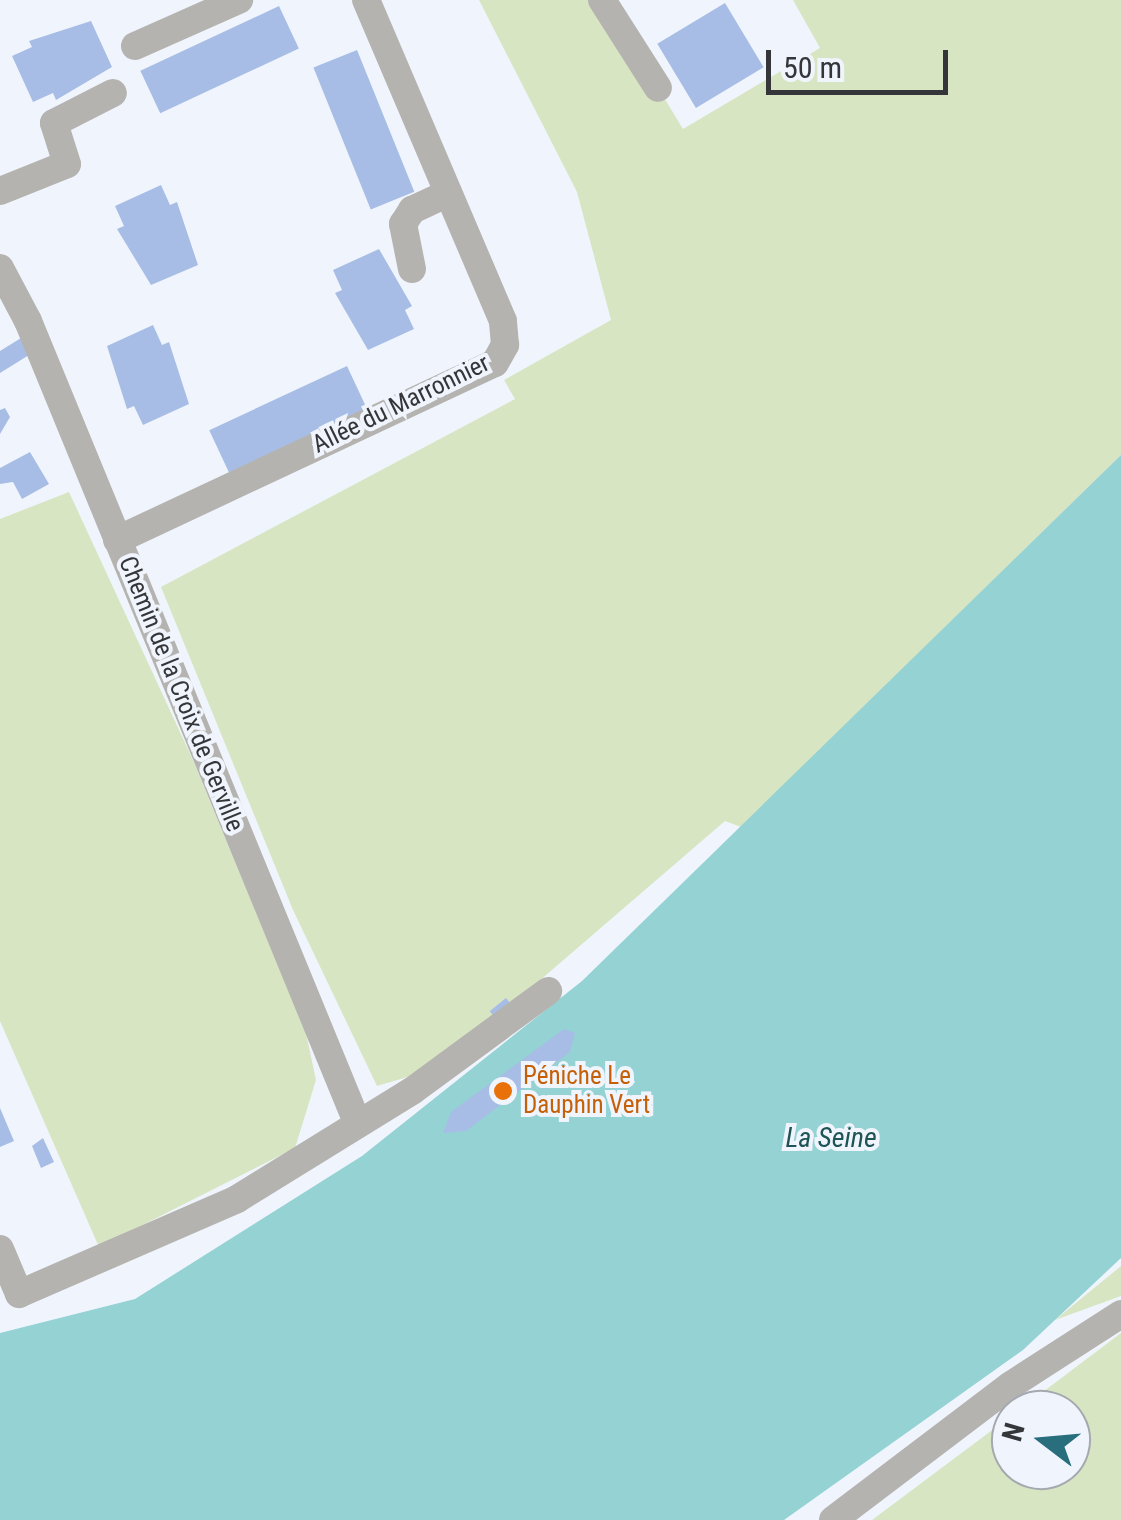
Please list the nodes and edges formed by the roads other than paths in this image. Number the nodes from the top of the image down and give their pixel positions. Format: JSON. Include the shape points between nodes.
{"nodes":[{"id":1,"x":239,"y":0,"type":"edge"},
{"id":2,"x":366,"y":0,"type":"edge"},
{"id":3,"x":602,"y":0,"type":"edge"},
{"id":4,"x":135,"y":46,"type":"dead end"},
{"id":5,"x":658,"y":88,"type":"dead end"},
{"id":6,"x":113,"y":93,"type":"dead end"},
{"id":7,"x":0,"y":191,"type":"edge"},
{"id":8,"x":448,"y":193,"type":"junction"},
{"id":9,"x":0,"y":268,"type":"edge"},
{"id":10,"x":412,"y":269,"type":"dead end"},
{"id":11,"x":118,"y":540,"type":"junction"},
{"id":12,"x":548,"y":991,"type":"dead end"},
{"id":13,"x":358,"y":1122,"type":"junction"},
{"id":14,"x":0,"y":1249,"type":"edge"},
{"id":15,"x":1121,"y":1314,"type":"edge"},
{"id":16,"x":833,"y":1520,"type":"edge"}],
"edges":[{"from":1,"to":4,"type":"street"},
{"from":2,"to":8,"type":"street","name":"Allée du Marronnier"},
{"from":3,"to":5,"type":"street"},
{"from":6,"to":7,"type":"street","via":[[54,123],[67,164]]},
{"from":8,"to":10,"type":"street","via":[[412,210],[403,224]]},
{"from":8,"to":11,"type":"street","name":"Allée du Marronnier","via":[[503,321],[505,345],[495,362]]},
{"from":9,"to":11,"type":"street","name":"Chemin de la Croix de Gerville"},
{"from":11,"to":13,"type":"street","name":"Chemin de la Croix de Gerville"},
{"from":12,"to":13,"type":"street","via":[[412,1092]]},
{"from":13,"to":14,"type":"street","via":[[237,1199],[19,1294]]},
{"from":15,"to":16,"type":"street","via":[[1011,1384]]}]}
